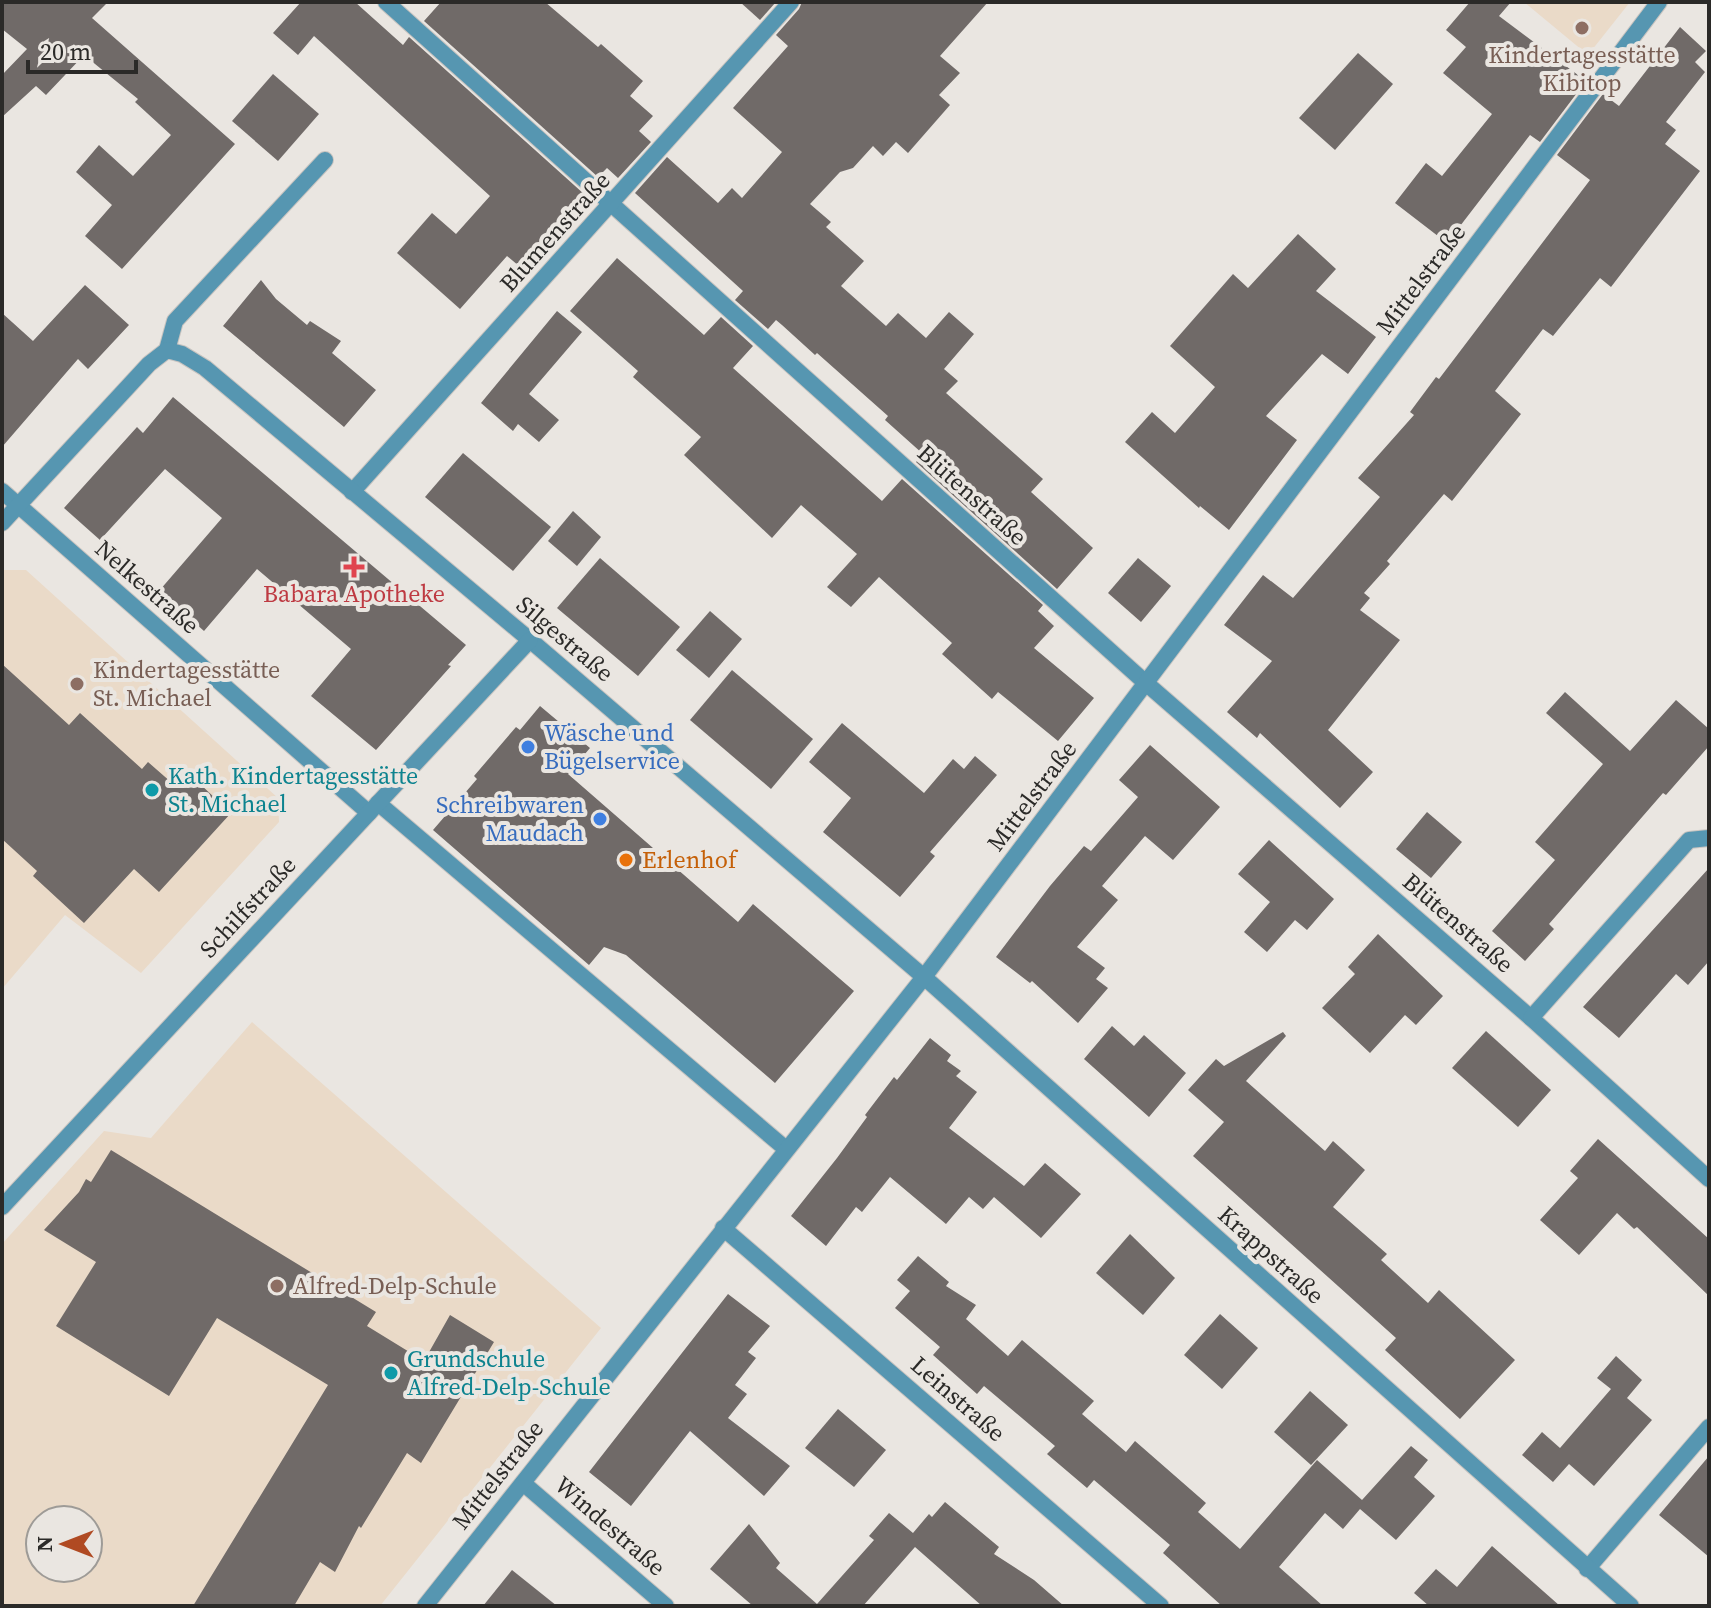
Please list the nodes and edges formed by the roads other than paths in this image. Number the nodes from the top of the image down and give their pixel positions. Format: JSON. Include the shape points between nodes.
{"nodes":[{"id":1,"x":386,"y":2,"type":"edge"},
{"id":2,"x":791,"y":2,"type":"edge"},
{"id":3,"x":1659,"y":2,"type":"edge"},
{"id":4,"x":325,"y":160,"type":"dead end"},
{"id":5,"x":612,"y":205,"type":"junction"},
{"id":6,"x":167,"y":350,"type":"junction"},
{"id":7,"x":2,"y":491,"type":"edge"},
{"id":8,"x":352,"y":492,"type":"junction"},
{"id":9,"x":18,"y":506,"type":"junction"},
{"id":10,"x":2,"y":523,"type":"edge"},
{"id":11,"x":530,"y":640,"type":"junction"},
{"id":12,"x":1147,"y":684,"type":"junction"},
{"id":13,"x":374,"y":808,"type":"junction"},
{"id":14,"x":1709,"y":838,"type":"edge"},
{"id":15,"x":924,"y":977,"type":"junction"},
{"id":16,"x":1531,"y":1018,"type":"junction"},
{"id":17,"x":786,"y":1149,"type":"junction"},
{"id":18,"x":1709,"y":1179,"type":"edge"},
{"id":19,"x":2,"y":1207,"type":"edge"},
{"id":20,"x":723,"y":1228,"type":"junction"},
{"id":21,"x":1709,"y":1427,"type":"edge"},
{"id":22,"x":523,"y":1483,"type":"junction"},
{"id":23,"x":1587,"y":1569,"type":"junction"},
{"id":24,"x":425,"y":1606,"type":"edge"},
{"id":25,"x":666,"y":1606,"type":"edge"},
{"id":26,"x":1161,"y":1606,"type":"edge"},
{"id":27,"x":1631,"y":1606,"type":"edge"}],
"edges":[{"from":1,"to":5,"type":"street","name":"Blütenstraße"},
{"from":2,"to":5,"type":"street","name":"Blumenstraße"},
{"from":3,"to":12,"type":"street","name":"Mittelstraße"},
{"from":4,"to":6,"type":"street","via":[[175,321]]},
{"from":5,"to":8,"type":"street","name":"Blumenstraße"},
{"from":5,"to":12,"type":"street","name":"Blütenstraße"},
{"from":6,"to":8,"type":"street","name":"Silgestraße","via":[[205,368]]},
{"from":6,"to":9,"type":"street"},
{"from":7,"to":9,"type":"street","name":"Nelkestraße"},
{"from":8,"to":11,"type":"street","name":"Silgestraße"},
{"from":9,"to":10,"type":"street"},
{"from":9,"to":13,"type":"street","name":"Nelkestraße"},
{"from":11,"to":13,"type":"street","name":"Schilfstraße"},
{"from":11,"to":15,"type":"street","name":"Silgestraße"},
{"from":12,"to":15,"type":"street","name":"Mittelstraße"},
{"from":12,"to":16,"type":"street","name":"Blütenstraße"},
{"from":13,"to":17,"type":"street","name":"Nelkestraße"},
{"from":13,"to":19,"type":"street","name":"Schilfstraße"},
{"from":14,"to":16,"type":"street","via":[[1689,840]]},
{"from":15,"to":17,"type":"street","name":"Mittelstraße"},
{"from":15,"to":23,"type":"street","name":"Krappstraße"},
{"from":16,"to":18,"type":"street","name":"Blütenstraße"},
{"from":17,"to":20,"type":"street","name":"Mittelstraße"},
{"from":20,"to":22,"type":"street","name":"Mittelstraße"},
{"from":20,"to":26,"type":"street","name":"Leinstraße"},
{"from":21,"to":23,"type":"street"},
{"from":22,"to":24,"type":"street","name":"Mittelstraße"},
{"from":22,"to":25,"type":"street","name":"Windestraße"},
{"from":23,"to":27,"type":"street","name":"Krappstraße"}]}
